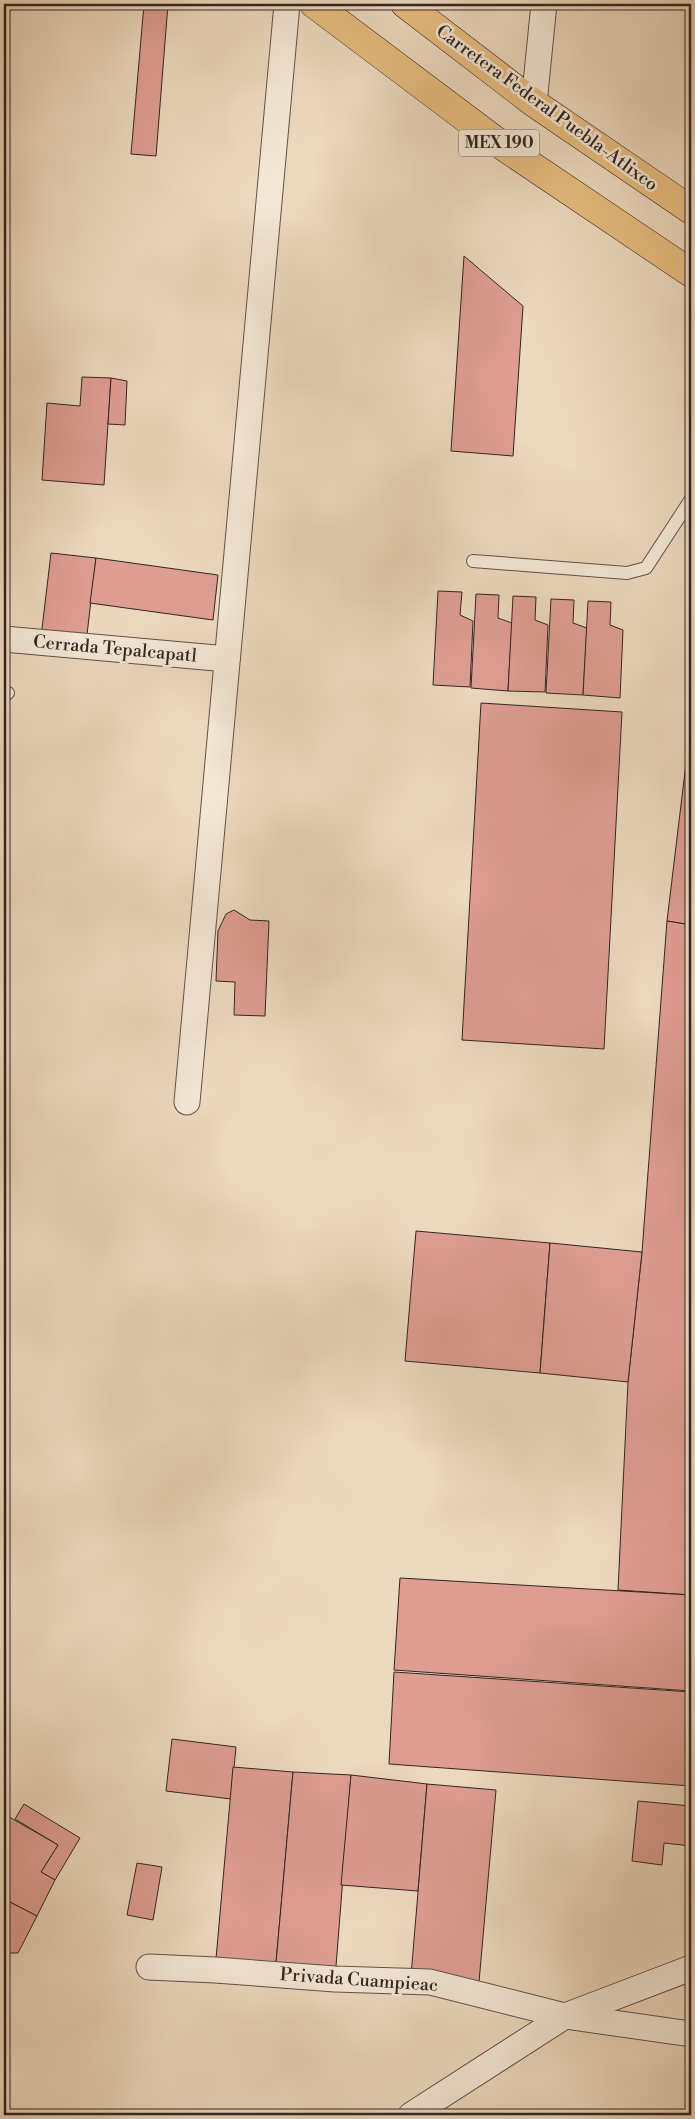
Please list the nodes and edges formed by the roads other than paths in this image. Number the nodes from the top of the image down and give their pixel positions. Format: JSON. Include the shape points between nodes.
{"nodes":[{"id":1,"x":287,"y":4,"type":"edge"},
{"id":2,"x":314,"y":4,"type":"edge"},
{"id":3,"x":404,"y":4,"type":"edge"},
{"id":4,"x":544,"y":4,"type":"edge"},
{"id":5,"x":534,"y":103,"type":"junction"},
{"id":6,"x":691,"y":210,"type":"edge"},
{"id":7,"x":691,"y":273,"type":"edge"},
{"id":8,"x":691,"y":499,"type":"edge"},
{"id":9,"x":473,"y":560,"type":"dead end"},
{"id":10,"x":4,"y":638,"type":"edge"},
{"id":11,"x":227,"y":658,"type":"junction"},
{"id":12,"x":187,"y":1102,"type":"dead end"},
{"id":13,"x":150,"y":1967,"type":"dead end"},
{"id":14,"x":691,"y":1968,"type":"edge"},
{"id":15,"x":565,"y":2016,"type":"junction"},
{"id":16,"x":691,"y":2034,"type":"edge"},
{"id":17,"x":412,"y":2115,"type":"edge"}],
"edges":[{"from":1,"to":11,"type":"street"},
{"from":2,"to":7,"type":"main road","number":"MEX 190","via":[[504,146]]},
{"from":3,"to":5,"type":"main road","name":"Carretera Federal Puebla-Atlixco","number":"MEX 190"},
{"from":4,"to":5,"type":"street"},
{"from":5,"to":6,"type":"main road","name":"Carretera Federal Puebla-Atlixco","number":"MEX 190"},
{"from":8,"to":9,"type":"lane","via":[[646,568],[627,573]]},
{"from":10,"to":11,"type":"street","name":"Cerrada Tepalcapatl"},
{"from":11,"to":12,"type":"street"},
{"from":13,"to":15,"type":"street","name":"Privada Cuampieac","via":[[336,1980],[430,1982]]},
{"from":14,"to":15,"type":"street"},
{"from":15,"to":16,"type":"street","name":"Privada Cuampieac"},
{"from":15,"to":17,"type":"street"}]}
